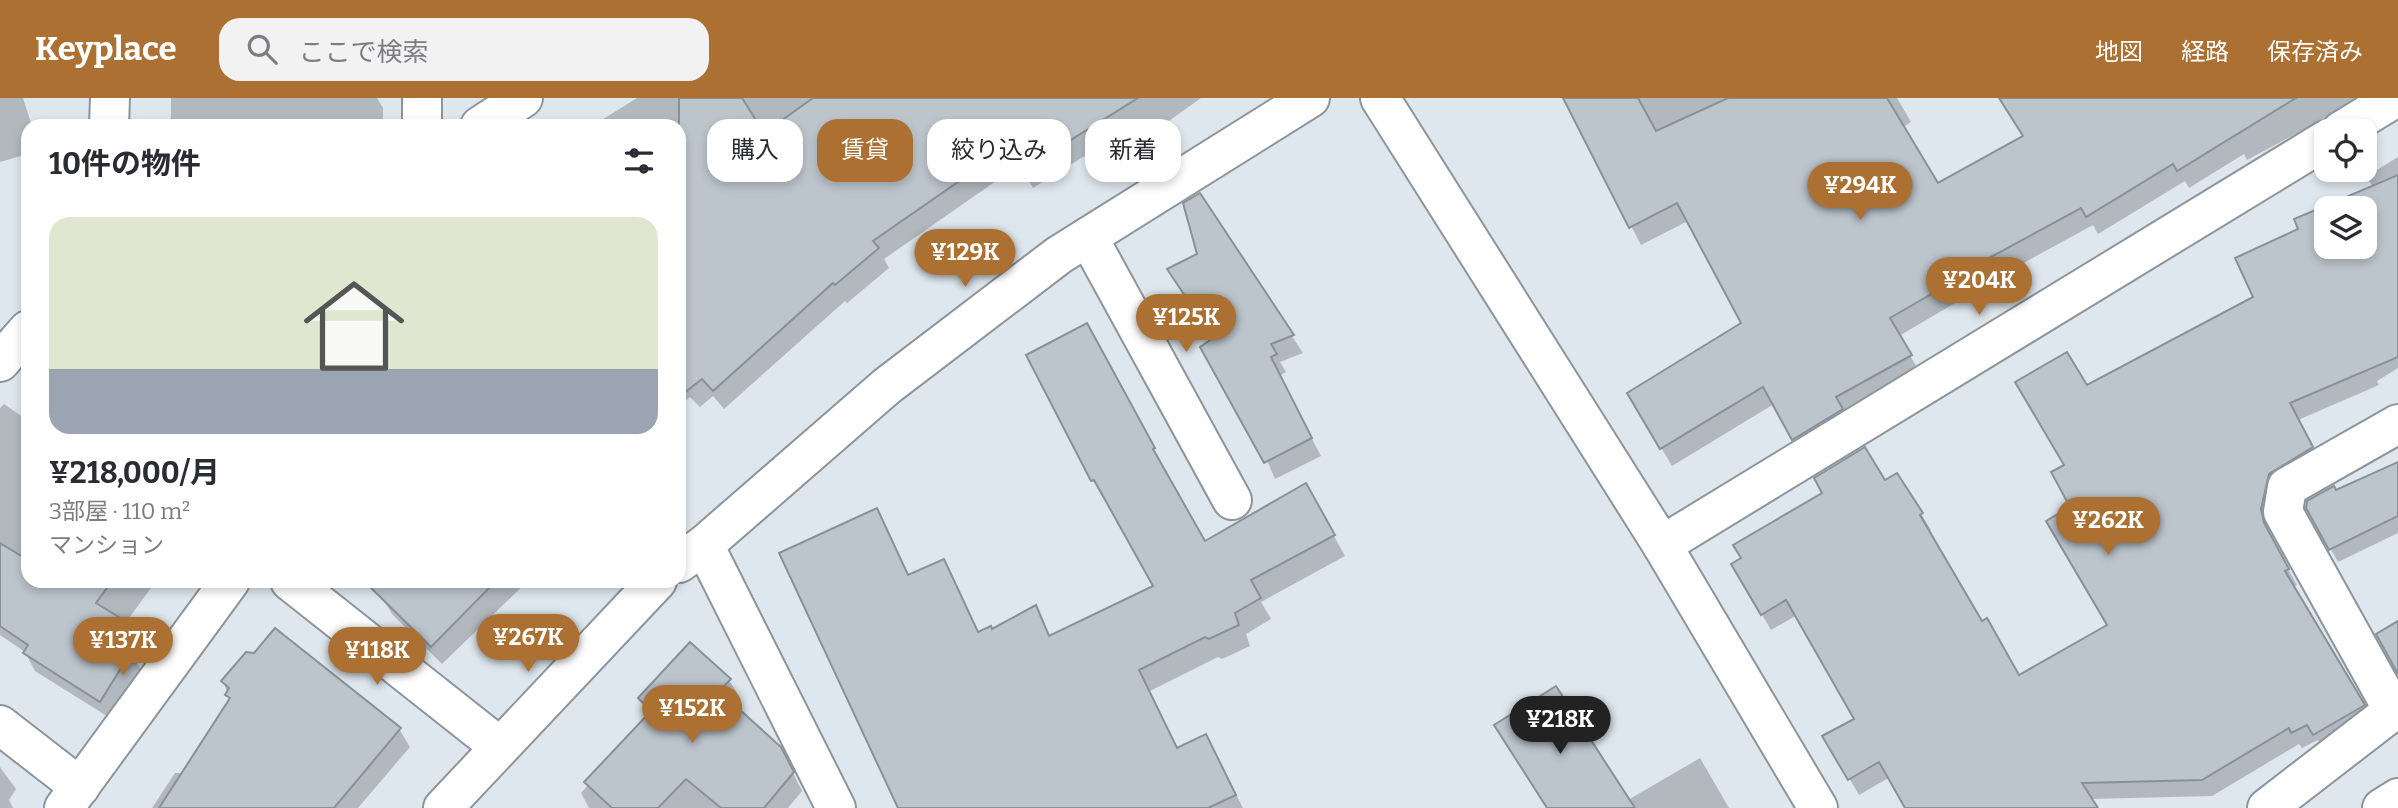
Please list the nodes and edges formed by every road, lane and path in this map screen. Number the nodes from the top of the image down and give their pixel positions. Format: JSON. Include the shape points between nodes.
{"nodes":[{"id":1,"x":110,"y":98,"type":"edge"},
{"id":2,"x":422,"y":98,"type":"edge"},
{"id":3,"x":523,"y":98,"type":"edge"},
{"id":4,"x":1310,"y":98,"type":"edge"},
{"id":5,"x":1380,"y":98,"type":"edge"},
{"id":6,"x":2395,"y":98,"type":"edge"},
{"id":7,"x":110,"y":119,"type":"edge"},
{"id":8,"x":422,"y":119,"type":"edge"},
{"id":9,"x":491,"y":119,"type":"edge"},
{"id":10,"x":2361,"y":119,"type":"edge"},
{"id":11,"x":2314,"y":148,"type":"edge"},
{"id":12,"x":1087,"y":237,"type":"junction"},
{"id":13,"x":2398,"y":424,"type":"edge"},
{"id":14,"x":1232,"y":500,"type":"dead end"},
{"id":15,"x":1662,"y":545,"type":"junction"},
{"id":16,"x":692,"y":554,"type":"edge"},
{"id":17,"x":225,"y":588,"type":"edge"},
{"id":18,"x":299,"y":588,"type":"edge"},
{"id":19,"x":650,"y":588,"type":"edge"},
{"id":20,"x":2395,"y":708,"type":"edge"},
{"id":21,"x":0,"y":725,"type":"edge"},
{"id":22,"x":500,"y":747,"type":"junction"},
{"id":23,"x":72,"y":798,"type":"edge"},
{"id":24,"x":2398,"y":798,"type":"edge"},
{"id":25,"x":443,"y":808,"type":"edge"},
{"id":26,"x":836,"y":808,"type":"edge"},
{"id":27,"x":1818,"y":808,"type":"edge"},
{"id":28,"x":2267,"y":808,"type":"edge"},
{"id":29,"x":2382,"y":808,"type":"edge"}],
"edges":[{"from":1,"to":7,"type":"street"},
{"from":2,"to":8,"type":"street"},
{"from":3,"to":9,"type":"street"},
{"from":4,"to":12,"type":"street"},
{"from":5,"to":15,"type":"street"},
{"from":6,"to":10,"type":"street"},
{"from":11,"to":15,"type":"street"},
{"from":12,"to":14,"type":"street"},
{"from":12,"to":16,"type":"street","via":[[887,386]]},
{"from":13,"to":20,"type":"street","via":[[2287,487],[2283,512]]},
{"from":15,"to":27,"type":"street"},
{"from":16,"to":26,"type":"street"},
{"from":17,"to":23,"type":"street"},
{"from":18,"to":22,"type":"street"},
{"from":19,"to":22,"type":"street"},
{"from":20,"to":28,"type":"street"},
{"from":21,"to":23,"type":"street"},
{"from":22,"to":25,"type":"street"},
{"from":24,"to":29,"type":"street"}]}
